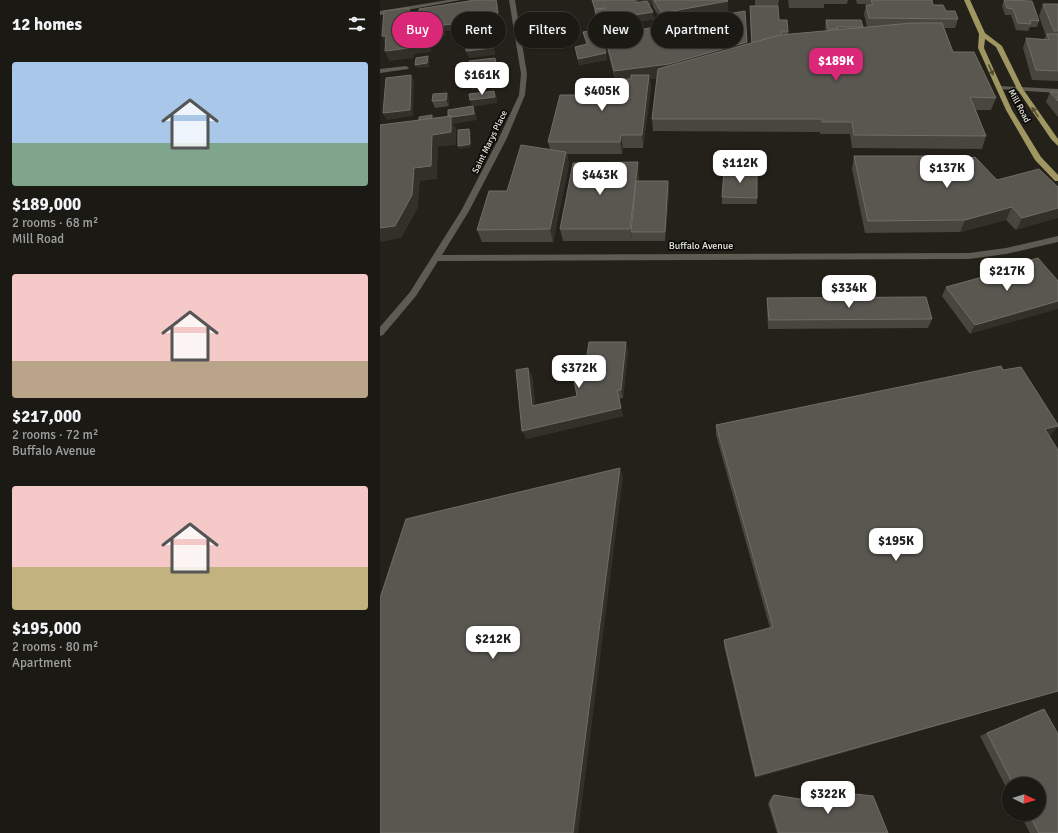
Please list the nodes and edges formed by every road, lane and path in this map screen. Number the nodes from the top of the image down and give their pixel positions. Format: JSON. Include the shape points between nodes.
{"nodes":[{"id":1,"x":458,"y":0,"type":"edge"},
{"id":2,"x":512,"y":0,"type":"edge"},
{"id":3,"x":967,"y":0,"type":"edge"},
{"id":4,"x":380,"y":13,"type":"edge"},
{"id":5,"x":982,"y":34,"type":"junction"},
{"id":6,"x":406,"y":68,"type":"dead end"},
{"id":7,"x":380,"y":71,"type":"edge"},
{"id":8,"x":1000,"y":88,"type":"junction"},
{"id":9,"x":1020,"y":89,"type":"junction"},
{"id":10,"x":1058,"y":91,"type":"edge"},
{"id":11,"x":1058,"y":144,"type":"edge"},
{"id":12,"x":1058,"y":179,"type":"edge"},
{"id":13,"x":1058,"y":239,"type":"edge"},
{"id":14,"x":435,"y":258,"type":"junction"},
{"id":15,"x":380,"y":333,"type":"edge"}],
"edges":[{"from":1,"to":4,"type":"street"},
{"from":2,"to":14,"type":"street","name":"Saint Marys Place","via":[[524,74],[522,95],[465,211]]},
{"from":3,"to":5,"type":"main road","name":"Mill Road"},
{"from":5,"to":8,"type":"main road","name":"Mill Road","one_way":true,"via":[[981,48]]},
{"from":5,"to":9,"type":"main road","name":"Mill Road","via":[[999,46]]},
{"from":6,"to":7,"type":"street"},
{"from":8,"to":9,"type":"street"},
{"from":8,"to":12,"type":"main road","name":"Mill Road","via":[[1009,110],[1038,158]]},
{"from":9,"to":10,"type":"street"},
{"from":11,"to":9,"type":"main road","name":"Mill Road","one_way":true},
{"from":13,"to":14,"type":"street","name":"Buffalo Avenue","via":[[1006,251],[968,256]]},
{"from":14,"to":15,"type":"street","via":[[413,294]]}]}
